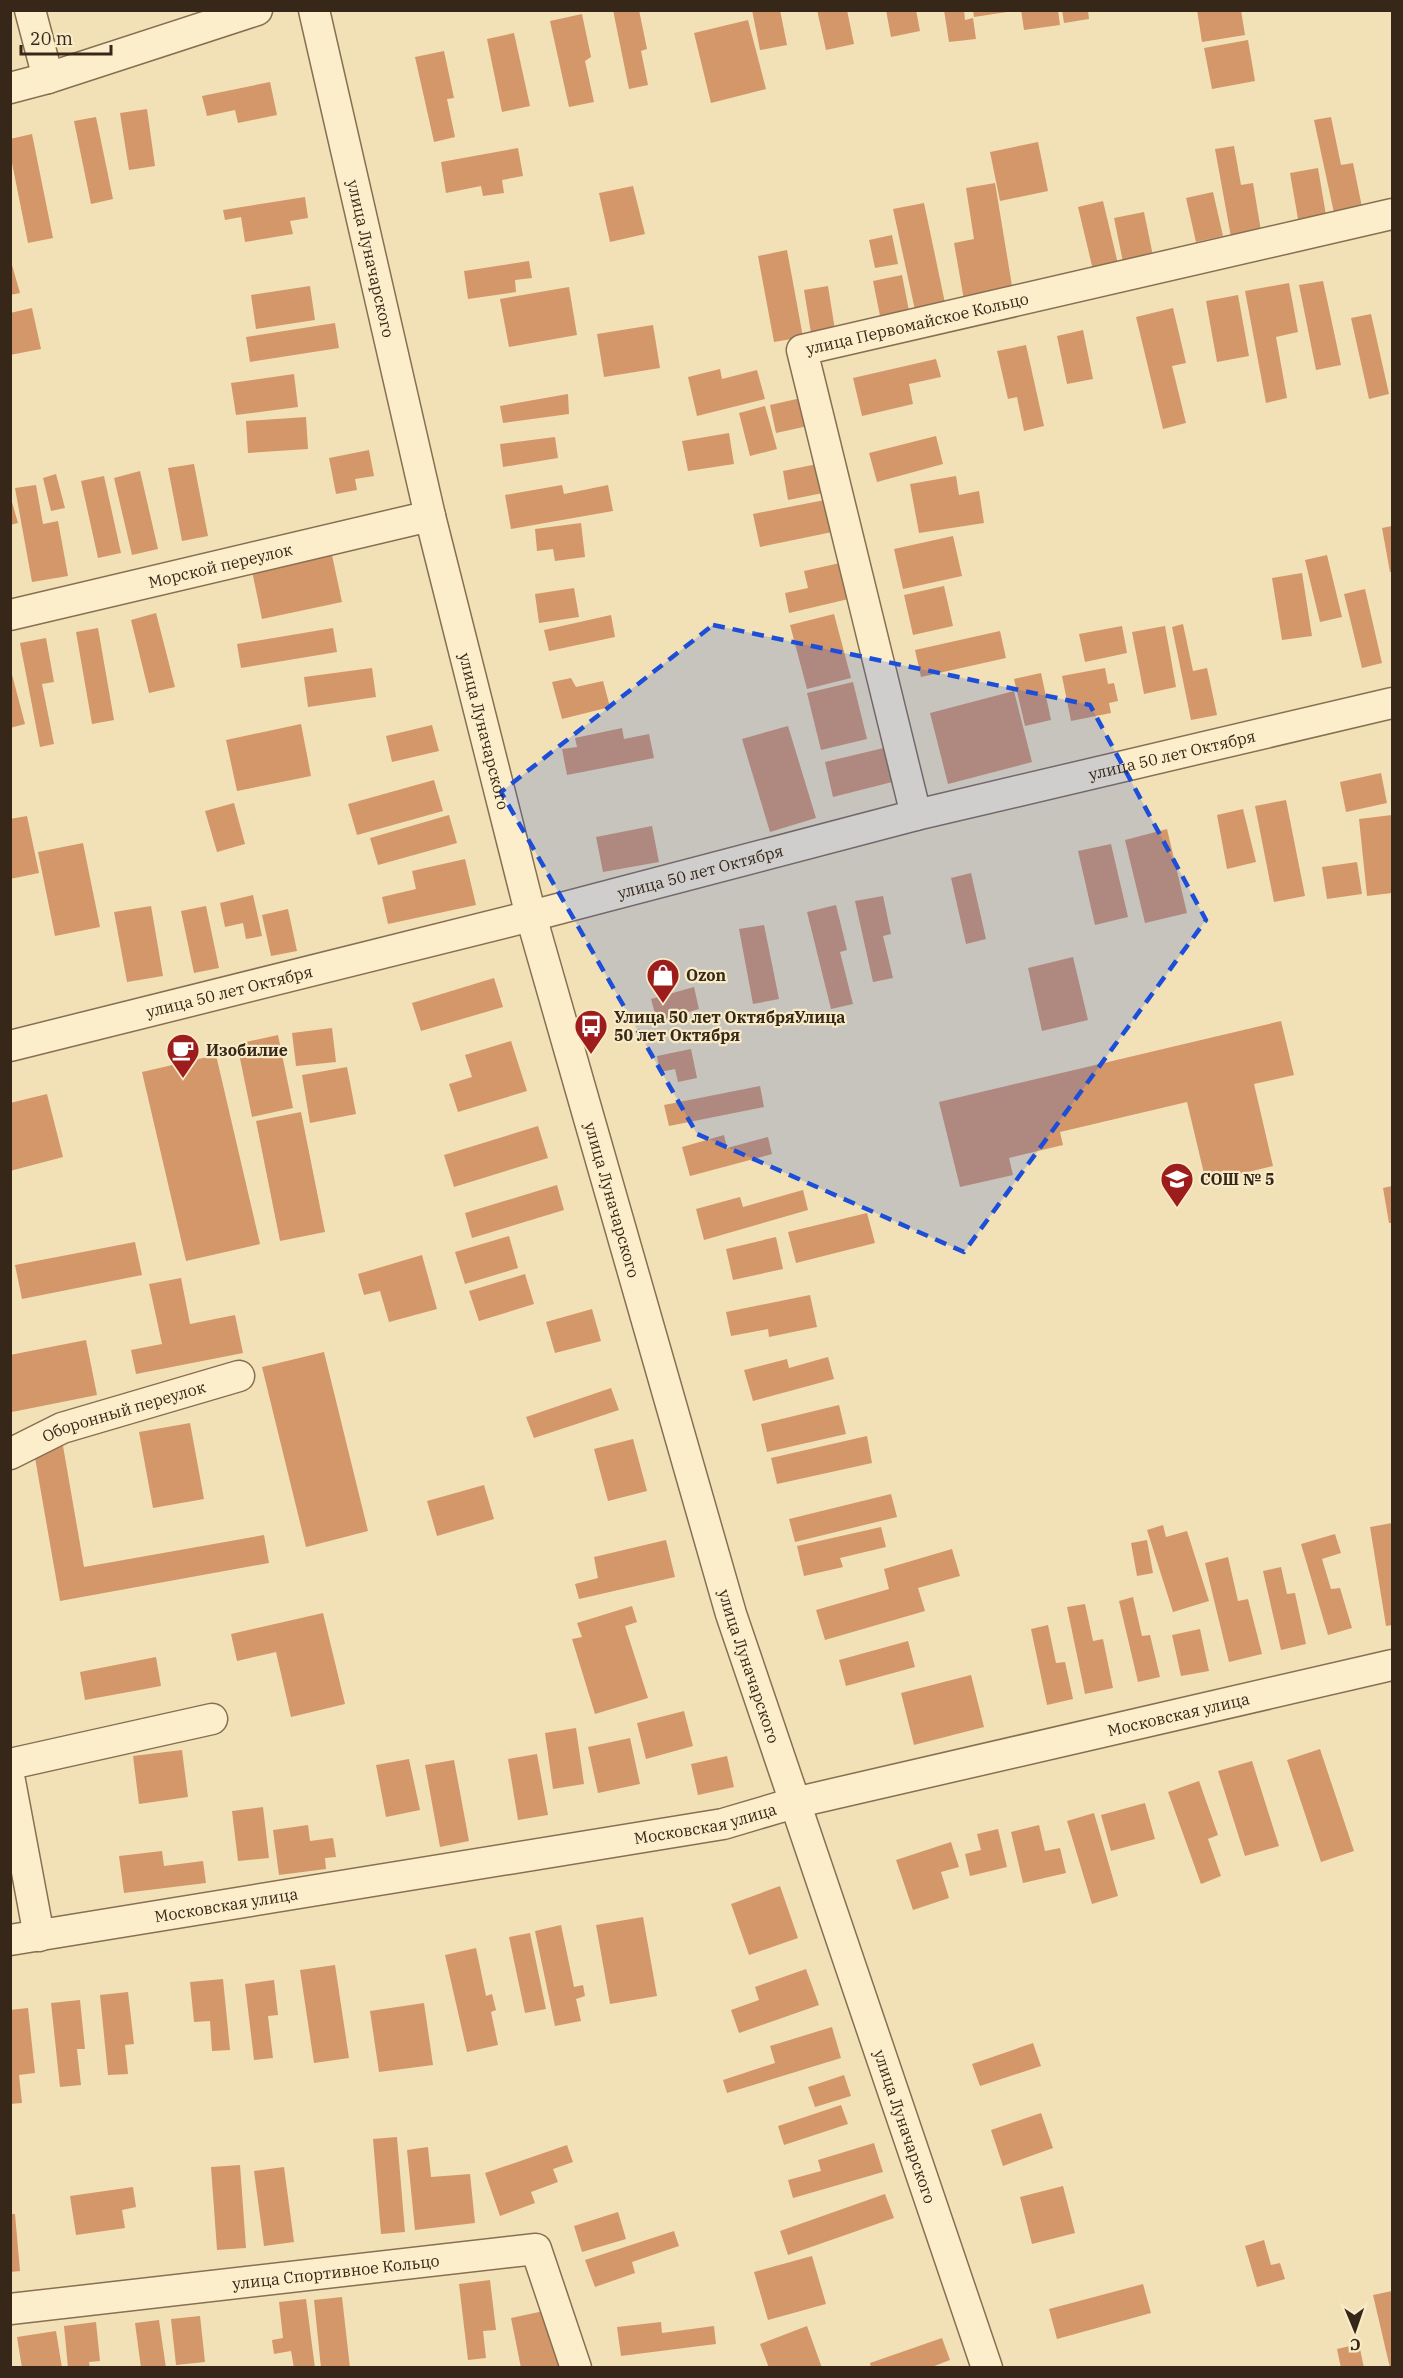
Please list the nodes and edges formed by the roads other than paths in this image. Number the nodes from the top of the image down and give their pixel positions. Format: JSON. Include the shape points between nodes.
{"nodes":[{"id":1,"x":30,"y":10,"type":"edge"},
{"id":2,"x":257,"y":10,"type":"edge"},
{"id":3,"x":314,"y":10,"type":"edge"},
{"id":4,"x":48,"y":78,"type":"junction"},
{"id":5,"x":10,"y":88,"type":"edge"},
{"id":6,"x":1392,"y":214,"type":"edge"},
{"id":7,"x":430,"y":516,"type":"junction"},
{"id":8,"x":10,"y":615,"type":"edge"},
{"id":9,"x":1392,"y":704,"type":"edge"},
{"id":10,"x":916,"y":815,"type":"junction"},
{"id":11,"x":531,"y":916,"type":"junction"},
{"id":12,"x":10,"y":1046,"type":"edge"},
{"id":13,"x":239,"y":1376,"type":"dead end"},
{"id":14,"x":10,"y":1454,"type":"edge"},
{"id":15,"x":1392,"y":1665,"type":"edge"},
{"id":16,"x":212,"y":1719,"type":"dead end"},
{"id":17,"x":10,"y":1764,"type":"edge"},
{"id":18,"x":10,"y":1781,"type":"edge"},
{"id":19,"x":794,"y":1803,"type":"junction"},
{"id":20,"x":25,"y":1938,"type":"edge"},
{"id":21,"x":10,"y":2309,"type":"edge"},
{"id":22,"x":576,"y":2367,"type":"edge"},
{"id":23,"x":987,"y":2367,"type":"edge"}],
"edges":[{"from":1,"to":4,"type":"street"},
{"from":2,"to":4,"type":"street"},
{"from":3,"to":7,"type":"street","name":"улица Луначарского"},
{"from":4,"to":5,"type":"street"},
{"from":6,"to":10,"type":"street","name":"улица Первомайское Кольцо","via":[[802,350]]},
{"from":7,"to":8,"type":"street","name":"Морской переулок"},
{"from":7,"to":11,"type":"street","name":"улица Луначарского"},
{"from":9,"to":10,"type":"street","name":"улица 50 лет Октября"},
{"from":10,"to":11,"type":"street","name":"улица 50 лет Октября"},
{"from":11,"to":12,"type":"street","name":"улица 50 лет Октября"},
{"from":11,"to":19,"type":"street","name":"улица Луначарского","via":[[731,1614]]},
{"from":13,"to":14,"type":"street","name":"Оборонный переулок","via":[[62,1428]]},
{"from":15,"to":19,"type":"street","name":"Московская улица"},
{"from":16,"to":17,"type":"street"},
{"from":18,"to":20,"type":"street"},
{"from":19,"to":20,"type":"street","name":"Московская улица","via":[[723,1824]]},
{"from":19,"to":23,"type":"street","name":"улица Луначарского"},
{"from":21,"to":22,"type":"street","name":"улица Спортивное Кольцо","via":[[536,2249]]}]}
